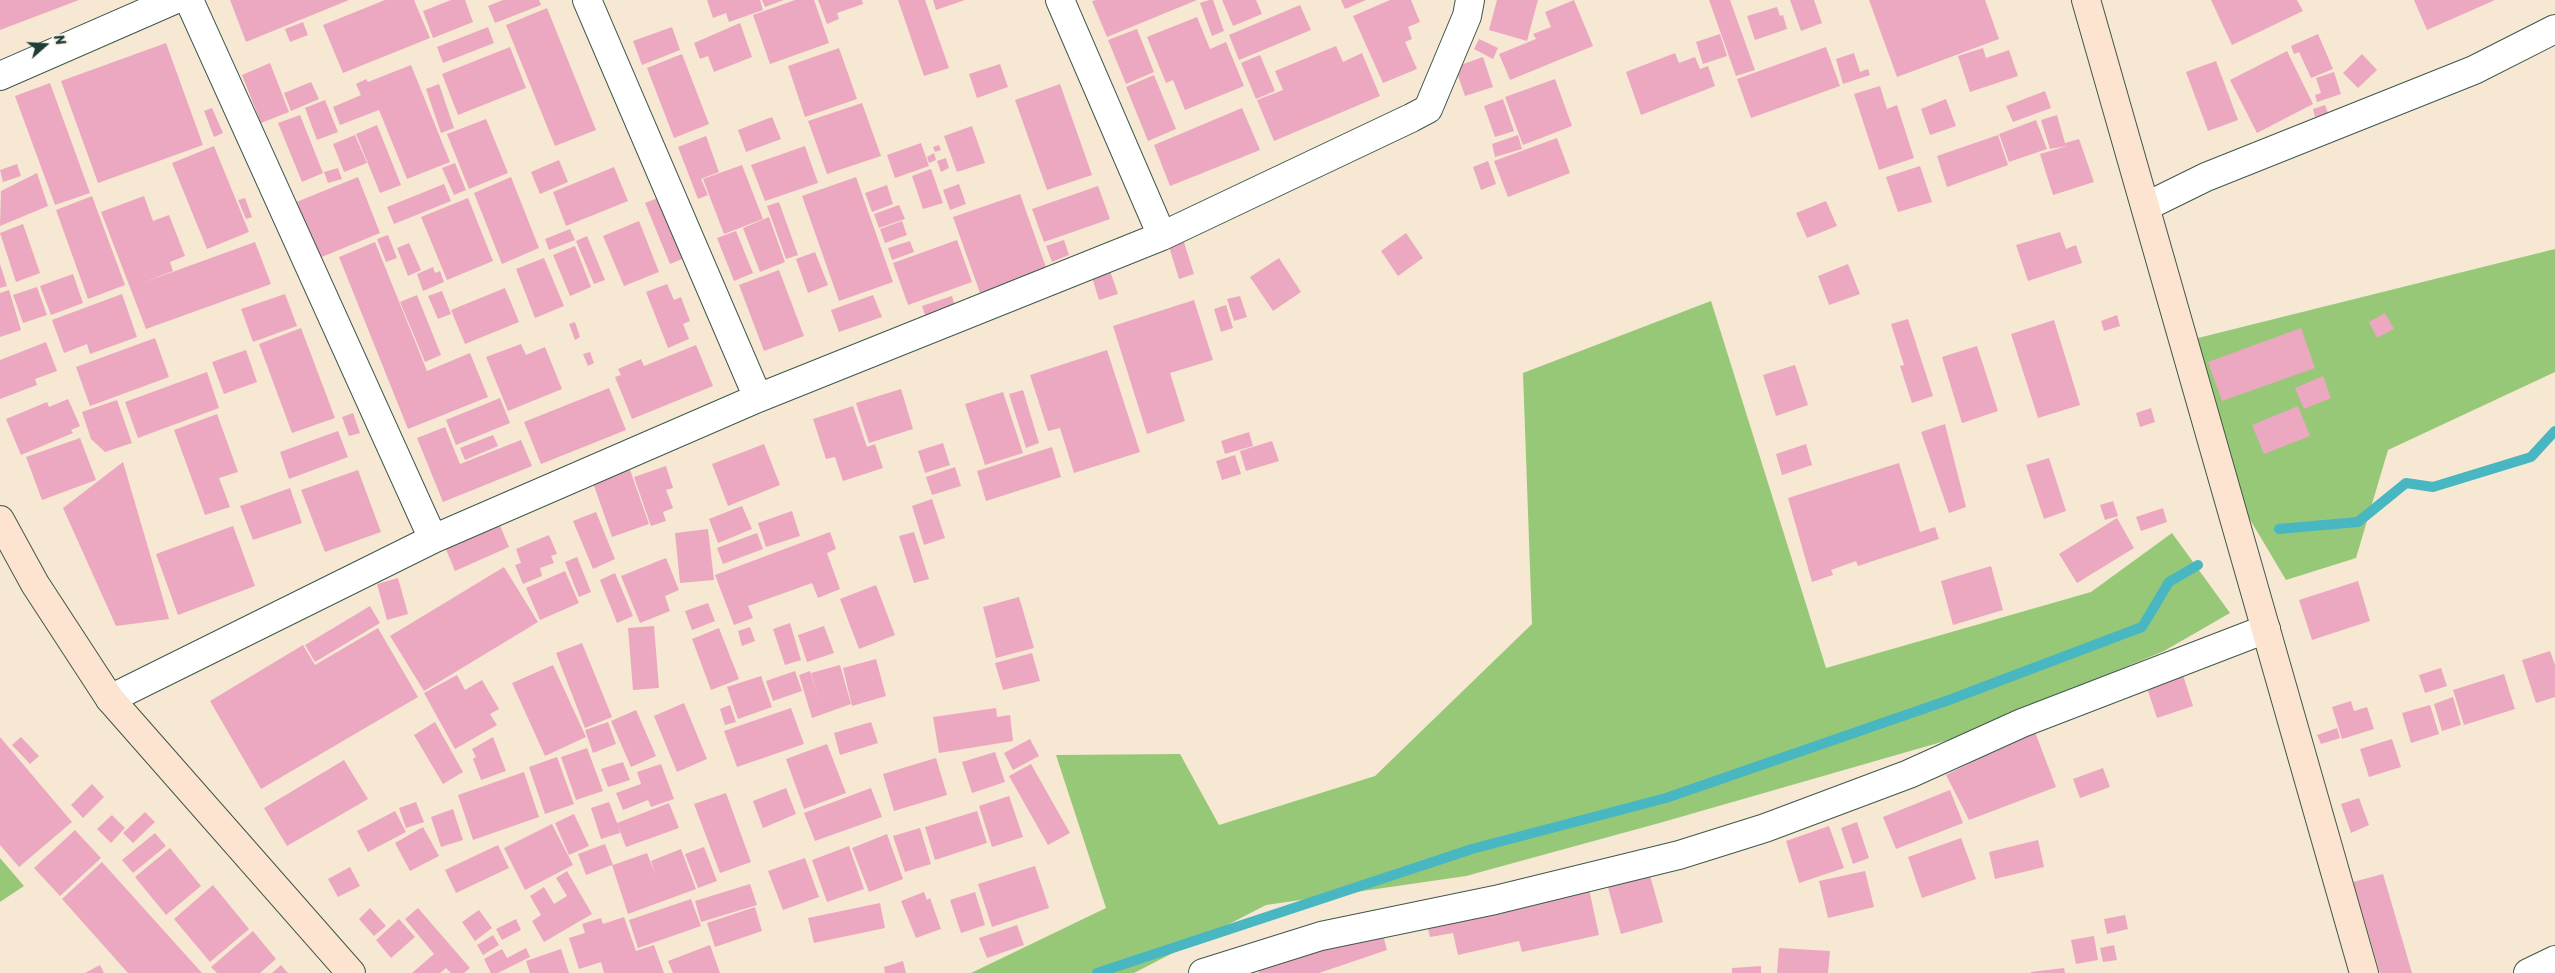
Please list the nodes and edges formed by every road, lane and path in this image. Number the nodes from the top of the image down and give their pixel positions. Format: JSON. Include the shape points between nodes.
{"nodes":[{"id":1,"x":174,"y":0,"type":"edge"},
{"id":2,"x":189,"y":0,"type":"edge"},
{"id":3,"x":587,"y":0,"type":"edge"},
{"id":4,"x":1060,"y":0,"type":"edge"},
{"id":5,"x":1470,"y":0,"type":"edge"},
{"id":6,"x":2086,"y":0,"type":"edge"},
{"id":7,"x":2555,"y":29,"type":"edge"},
{"id":8,"x":0,"y":76,"type":"edge"},
{"id":9,"x":2147,"y":206,"type":"junction"},
{"id":10,"x":1162,"y":236,"type":"junction"},
{"id":11,"x":758,"y":398,"type":"junction"},
{"id":12,"x":0,"y":520,"type":"edge"},
{"id":13,"x":432,"y":540,"type":"junction"},
{"id":14,"x":2266,"y":629,"type":"junction"},
{"id":15,"x":110,"y":699,"type":"junction"},
{"id":16,"x":2555,"y":960,"type":"edge"},
{"id":17,"x":351,"y":973,"type":"edge"},
{"id":18,"x":1203,"y":973,"type":"edge"},
{"id":19,"x":2364,"y":973,"type":"edge"},
{"id":20,"x":2528,"y":973,"type":"edge"}],
"edges":[{"from":1,"to":8,"type":"street"},
{"from":2,"to":13,"type":"street"},
{"from":3,"to":11,"type":"street"},
{"from":4,"to":10,"type":"street"},
{"from":5,"to":10,"type":"street","via":[[1467,16],[1428,109]]},
{"from":6,"to":9,"type":"street"},
{"from":7,"to":9,"type":"street","via":[[2474,70],[2206,177]]},
{"from":9,"to":14,"type":"street"},
{"from":10,"to":11,"type":"street"},
{"from":11,"to":13,"type":"street"},
{"from":12,"to":15,"type":"street","via":[[35,584]]},
{"from":13,"to":15,"type":"street"},
{"from":14,"to":18,"type":"street","via":[[2022,723],[1910,774],[1765,828],[1679,855],[1495,900],[1322,936]]},
{"from":14,"to":19,"type":"street"},
{"from":15,"to":17,"type":"street"},
{"from":16,"to":20,"type":"street"}]}
